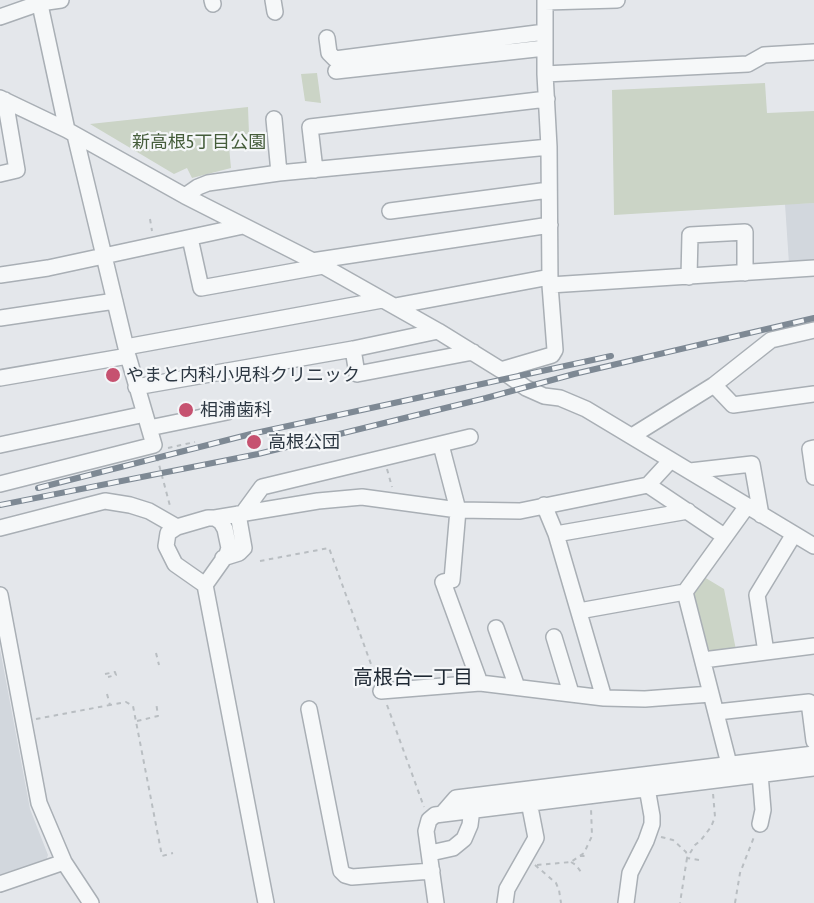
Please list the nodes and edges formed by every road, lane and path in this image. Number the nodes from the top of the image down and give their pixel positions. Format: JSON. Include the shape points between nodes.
{"nodes":[{"id":1,"x":61,"y":0,"type":"edge"},
{"id":2,"x":617,"y":0,"type":"edge"},
{"id":3,"x":545,"y":1,"type":"edge"},
{"id":4,"x":40,"y":2,"type":"edge"},
{"id":5,"x":0,"y":17,"type":"edge"},
{"id":6,"x":545,"y":32,"type":"junction"},
{"id":7,"x":327,"y":38,"type":"dead end"},
{"id":8,"x":544,"y":48,"type":"junction"},
{"id":9,"x":814,"y":52,"type":"edge"},
{"id":10,"x":336,"y":71,"type":"dead end"},
{"id":11,"x":545,"y":74,"type":"junction"},
{"id":12,"x":2,"y":99,"type":"edge"},
{"id":13,"x":547,"y":99,"type":"junction"},
{"id":14,"x":274,"y":119,"type":"dead end"},
{"id":15,"x":71,"y":132,"type":"junction"},
{"id":16,"x":549,"y":147,"type":"junction"},
{"id":17,"x":315,"y":170,"type":"junction"},
{"id":18,"x":279,"y":173,"type":"junction"},
{"id":19,"x":0,"y":174,"type":"edge"},
{"id":20,"x":549,"y":190,"type":"junction"},
{"id":21,"x":185,"y":196,"type":"junction"},
{"id":22,"x":390,"y":211,"type":"dead end"},
{"id":23,"x":550,"y":225,"type":"junction"},
{"id":24,"x":243,"y":226,"type":"junction"},
{"id":25,"x":190,"y":238,"type":"junction"},
{"id":26,"x":104,"y":255,"type":"junction"},
{"id":27,"x":318,"y":263,"type":"junction"},
{"id":28,"x":814,"y":268,"type":"edge"},
{"id":29,"x":745,"y":273,"type":"junction"},
{"id":30,"x":0,"y":275,"type":"edge"},
{"id":31,"x":689,"y":277,"type":"junction"},
{"id":32,"x":550,"y":281,"type":"junction"},
{"id":33,"x":115,"y":301,"type":"junction"},
{"id":34,"x":389,"y":303,"type":"junction"},
{"id":35,"x":0,"y":318,"type":"edge"},
{"id":36,"x":814,"y":330,"type":"edge"},
{"id":37,"x":438,"y":331,"type":"junction"},
{"id":38,"x":353,"y":349,"type":"junction"},
{"id":39,"x":127,"y":351,"type":"junction"},
{"id":40,"x":473,"y":352,"type":"junction"},
{"id":41,"x":501,"y":370,"type":"junction"},
{"id":42,"x":0,"y":378,"type":"edge"},
{"id":43,"x":714,"y":385,"type":"junction"},
{"id":44,"x":136,"y":387,"type":"junction"},
{"id":45,"x":814,"y":394,"type":"edge"},
{"id":46,"x":227,"y":412,"type":"dead end"},
{"id":47,"x":147,"y":421,"type":"junction"},
{"id":48,"x":632,"y":436,"type":"junction"},
{"id":49,"x":470,"y":437,"type":"dead end"},
{"id":50,"x":195,"y":442,"type":"dead end"},
{"id":51,"x":0,"y":445,"type":"edge"},
{"id":52,"x":441,"y":445,"type":"junction"},
{"id":53,"x":155,"y":448,"type":"junction"},
{"id":54,"x":814,"y":448,"type":"edge"},
{"id":55,"x":385,"y":458,"type":"junction"},
{"id":56,"x":671,"y":460,"type":"junction"},
{"id":57,"x":690,"y":471,"type":"junction"},
{"id":58,"x":814,"y":477,"type":"edge"},
{"id":59,"x":0,"y":484,"type":"edge"},
{"id":60,"x":648,"y":485,"type":"junction"},
{"id":61,"x":395,"y":501,"type":"junction"},
{"id":62,"x":544,"y":505,"type":"junction"},
{"id":63,"x":747,"y":506,"type":"junction"},
{"id":64,"x":458,"y":510,"type":"junction"},
{"id":65,"x":688,"y":511,"type":"junction"},
{"id":66,"x":165,"y":514,"type":"junction"},
{"id":67,"x":240,"y":514,"type":"junction"},
{"id":68,"x":761,"y":514,"type":"junction"},
{"id":69,"x":215,"y":518,"type":"junction"},
{"id":70,"x":0,"y":528,"type":"edge"},
{"id":71,"x":172,"y":530,"type":"junction"},
{"id":72,"x":556,"y":534,"type":"junction"},
{"id":73,"x":794,"y":534,"type":"junction"},
{"id":74,"x":724,"y":536,"type":"junction"},
{"id":75,"x":814,"y":546,"type":"edge"},
{"id":76,"x":260,"y":561,"type":"dead end"},
{"id":77,"x":219,"y":563,"type":"junction"},
{"id":78,"x":199,"y":581,"type":"junction"},
{"id":79,"x":685,"y":592,"type":"junction"},
{"id":80,"x":0,"y":595,"type":"edge"},
{"id":81,"x":579,"y":611,"type":"junction"},
{"id":82,"x":496,"y":628,"type":"dead end"},
{"id":83,"x":554,"y":637,"type":"dead end"},
{"id":84,"x":814,"y":646,"type":"edge"},
{"id":85,"x":766,"y":652,"type":"junction"},
{"id":86,"x":156,"y":653,"type":"dead end"},
{"id":87,"x":703,"y":660,"type":"junction"},
{"id":88,"x":159,"y":665,"type":"dead end"},
{"id":89,"x":105,"y":674,"type":"dead end"},
{"id":90,"x":108,"y":677,"type":"dead end"},
{"id":91,"x":480,"y":683,"type":"junction"},
{"id":92,"x":517,"y":687,"type":"junction"},
{"id":93,"x":381,"y":691,"type":"junction"},
{"id":94,"x":571,"y":693,"type":"junction"},
{"id":95,"x":107,"y":694,"type":"dead end"},
{"id":96,"x":711,"y":694,"type":"junction"},
{"id":97,"x":604,"y":698,"type":"junction"},
{"id":98,"x":156,"y":702,"type":"dead end"},
{"id":99,"x":110,"y":705,"type":"junction"},
{"id":100,"x":309,"y":709,"type":"dead end"},
{"id":101,"x":717,"y":712,"type":"junction"},
{"id":102,"x":34,"y":719,"type":"dead end"},
{"id":103,"x":137,"y":721,"type":"junction"},
{"id":104,"x":814,"y":741,"type":"edge"},
{"id":105,"x":814,"y":754,"type":"edge"},
{"id":106,"x":729,"y":764,"type":"junction"},
{"id":107,"x":814,"y":768,"type":"edge"},
{"id":108,"x":759,"y":774,"type":"junction"},
{"id":109,"x":143,"y":779,"type":"dead end"},
{"id":110,"x":147,"y":779,"type":"junction"},
{"id":111,"x":713,"y":787,"type":"dead end"},
{"id":112,"x":647,"y":788,"type":"junction"},
{"id":113,"x":530,"y":802,"type":"junction"},
{"id":114,"x":591,"y":802,"type":"dead end"},
{"id":115,"x":427,"y":813,"type":"dead end"},
{"id":116,"x":443,"y":813,"type":"junction"},
{"id":117,"x":471,"y":817,"type":"dead end"},
{"id":118,"x":760,"y":824,"type":"joint"},
{"id":119,"x":650,"y":829,"type":"junction"},
{"id":120,"x":435,"y":852,"type":"dead end"},
{"id":121,"x":173,"y":854,"type":"dead end"},
{"id":122,"x":580,"y":856,"type":"junction"},
{"id":123,"x":589,"y":856,"type":"dead end"},
{"id":124,"x":687,"y":858,"type":"junction"},
{"id":125,"x":699,"y":860,"type":"dead end"},
{"id":126,"x":64,"y":862,"type":"junction"},
{"id":127,"x":571,"y":862,"type":"junction"},
{"id":128,"x":432,"y":871,"type":"junction"},
{"id":129,"x":581,"y":872,"type":"dead end"},
{"id":130,"x":0,"y":884,"type":"edge"},
{"id":131,"x":91,"y":903,"type":"edge"},
{"id":132,"x":266,"y":903,"type":"edge"},
{"id":133,"x":436,"y":903,"type":"edge"},
{"id":134,"x":505,"y":903,"type":"edge"},
{"id":135,"x":561,"y":903,"type":"edge"},
{"id":136,"x":626,"y":903,"type":"edge"},
{"id":137,"x":680,"y":903,"type":"edge"},
{"id":138,"x":735,"y":903,"type":"edge"}],
"edges":[{"from":1,"to":4,"type":"street"},
{"from":2,"to":3,"type":"street"},
{"from":3,"to":6,"type":"street"},
{"from":4,"to":5,"type":"street"},
{"from":4,"to":15,"type":"street"},
{"from":6,"to":7,"type":"street","via":[[335,59],[329,53]]},
{"from":6,"to":8,"type":"street"},
{"from":8,"to":10,"type":"street"},
{"from":8,"to":11,"type":"street"},
{"from":9,"to":11,"type":"street","via":[[764,55],[748,64]]},
{"from":11,"to":13,"type":"street"},
{"from":12,"to":15,"type":"street"},
{"from":12,"to":19,"type":"street","via":[[17,170]]},
{"from":13,"to":16,"type":"street"},
{"from":13,"to":17,"type":"street","via":[[309,127]]},
{"from":14,"to":18,"type":"street"},
{"from":15,"to":21,"type":"street"},
{"from":15,"to":26,"type":"street"},
{"from":16,"to":17,"type":"street"},
{"from":16,"to":20,"type":"street"},
{"from":17,"to":18,"type":"street"},
{"from":18,"to":21,"type":"street","via":[[208,183]]},
{"from":20,"to":22,"type":"street"},
{"from":20,"to":23,"type":"street"},
{"from":21,"to":24,"type":"street"},
{"from":23,"to":27,"type":"street"},
{"from":23,"to":32,"type":"street"},
{"from":24,"to":25,"type":"street"},
{"from":24,"to":27,"type":"street"},
{"from":25,"to":26,"type":"street"},
{"from":25,"to":27,"type":"street","via":[[201,288]]},
{"from":26,"to":30,"type":"street"},
{"from":26,"to":33,"type":"street"},
{"from":27,"to":34,"type":"street"},
{"from":28,"to":29,"type":"street"},
{"from":29,"to":31,"type":"street"},
{"from":29,"to":31,"type":"street","via":[[745,232],[690,235]]},
{"from":31,"to":32,"type":"street"},
{"from":32,"to":34,"type":"street"},
{"from":32,"to":41,"type":"street","via":[[555,350],[552,355]]},
{"from":33,"to":35,"type":"street"},
{"from":33,"to":39,"type":"street"},
{"from":34,"to":37,"type":"street"},
{"from":34,"to":39,"type":"street"},
{"from":36,"to":43,"type":"street","via":[[771,340]]},
{"from":37,"to":38,"type":"street"},
{"from":37,"to":40,"type":"street"},
{"from":38,"to":40,"type":"street","via":[[357,374]]},
{"from":38,"to":44,"type":"street"},
{"from":39,"to":42,"type":"street"},
{"from":39,"to":44,"type":"street"},
{"from":40,"to":41,"type":"street"},
{"from":41,"to":48,"type":"street","via":[[526,388],[586,409]]},
{"from":43,"to":45,"type":"street","via":[[733,405]]},
{"from":43,"to":48,"type":"street"},
{"from":44,"to":47,"type":"street"},
{"from":46,"to":47,"type":"street"},
{"from":47,"to":51,"type":"street"},
{"from":47,"to":53,"type":"street"},
{"from":48,"to":56,"type":"street"},
{"from":49,"to":52,"type":"street"},
{"from":50,"to":53,"type":"path"},
{"from":52,"to":55,"type":"street"},
{"from":52,"to":64,"type":"street"},
{"from":53,"to":59,"type":"street"},
{"from":53,"to":66,"type":"path"},
{"from":54,"to":58,"type":"street","via":[[810,449]]},
{"from":55,"to":61,"type":"path"},
{"from":55,"to":67,"type":"street","via":[[262,487]]},
{"from":56,"to":57,"type":"street"},
{"from":56,"to":60,"type":"street"},
{"from":57,"to":63,"type":"street"},
{"from":57,"to":68,"type":"street","via":[[752,464]]},
{"from":60,"to":62,"type":"street"},
{"from":60,"to":65,"type":"street"},
{"from":61,"to":64,"type":"street"},
{"from":61,"to":67,"type":"street","via":[[362,497]]},
{"from":62,"to":64,"type":"street","via":[[520,511]]},
{"from":62,"to":72,"type":"street"},
{"from":63,"to":68,"type":"street"},
{"from":63,"to":74,"type":"street"},
{"from":64,"to":91,"type":"street","via":[[452,580],[443,582]]},
{"from":65,"to":72,"type":"street"},
{"from":65,"to":74,"type":"street"},
{"from":66,"to":70,"type":"street","via":[[105,501]]},
{"from":66,"to":71,"type":"street"},
{"from":67,"to":69,"type":"street"},
{"from":67,"to":77,"type":"street","via":[[244,548]]},
{"from":68,"to":73,"type":"street"},
{"from":69,"to":71,"type":"street"},
{"from":69,"to":77,"type":"street","via":[[225,529],[229,548]]},
{"from":71,"to":78,"type":"street","via":[[166,546],[175,564]]},
{"from":72,"to":81,"type":"street"},
{"from":73,"to":75,"type":"street"},
{"from":73,"to":85,"type":"street","via":[[757,595]]},
{"from":74,"to":79,"type":"street"},
{"from":76,"to":93,"type":"path","via":[[329,548]]},
{"from":77,"to":78,"type":"street"},
{"from":78,"to":132,"type":"street"},
{"from":79,"to":81,"type":"street"},
{"from":79,"to":87,"type":"street"},
{"from":80,"to":126,"type":"street","via":[[39,803]]},
{"from":81,"to":97,"type":"street"},
{"from":82,"to":92,"type":"street"},
{"from":83,"to":94,"type":"street"},
{"from":84,"to":85,"type":"street"},
{"from":85,"to":87,"type":"street"},
{"from":86,"to":88,"type":"path"},
{"from":87,"to":96,"type":"street"},
{"from":89,"to":90,"type":"path","via":[[115,672],[116,675]]},
{"from":91,"to":92,"type":"street"},
{"from":91,"to":93,"type":"street"},
{"from":92,"to":94,"type":"street"},
{"from":93,"to":115,"type":"path"},
{"from":94,"to":97,"type":"street"},
{"from":95,"to":99,"type":"path"},
{"from":96,"to":97,"type":"street"},
{"from":96,"to":101,"type":"street"},
{"from":98,"to":103,"type":"path","via":[[158,717]]},
{"from":99,"to":102,"type":"path"},
{"from":99,"to":103,"type":"path","via":[[129,702]]},
{"from":100,"to":128,"type":"street","via":[[340,871],[352,877]]},
{"from":101,"to":104,"type":"street","via":[[809,702]]},
{"from":101,"to":106,"type":"street"},
{"from":103,"to":110,"type":"path"},
{"from":105,"to":106,"type":"street"},
{"from":106,"to":116,"type":"street","via":[[456,798]]},
{"from":107,"to":108,"type":"street"},
{"from":108,"to":112,"type":"street"},
{"from":108,"to":118,"type":"street","via":[[763,810]]},
{"from":109,"to":110,"type":"path"},
{"from":110,"to":121,"type":"path","via":[[162,856]]},
{"from":111,"to":124,"type":"path","via":[[715,817]]},
{"from":112,"to":113,"type":"street"},
{"from":112,"to":119,"type":"street"},
{"from":113,"to":116,"type":"street"},
{"from":113,"to":134,"type":"street","via":[[535,842],[507,889]]},
{"from":114,"to":122,"type":"path","via":[[591,836]]},
{"from":116,"to":128,"type":"street","via":[[435,815],[427,825]]},
{"from":117,"to":120,"type":"street","via":[[464,839],[453,848]]},
{"from":118,"to":138,"type":"path","via":[[740,873]]},
{"from":119,"to":124,"type":"path","via":[[673,840]]},
{"from":119,"to":136,"type":"street","via":[[630,873]]},
{"from":122,"to":123,"type":"path"},
{"from":122,"to":127,"type":"path"},
{"from":124,"to":125,"type":"path"},
{"from":124,"to":137,"type":"path"},
{"from":126,"to":130,"type":"street"},
{"from":126,"to":131,"type":"street"},
{"from":127,"to":129,"type":"path"},
{"from":127,"to":135,"type":"path","via":[[533,866],[556,883]]},
{"from":128,"to":133,"type":"street"}]}
